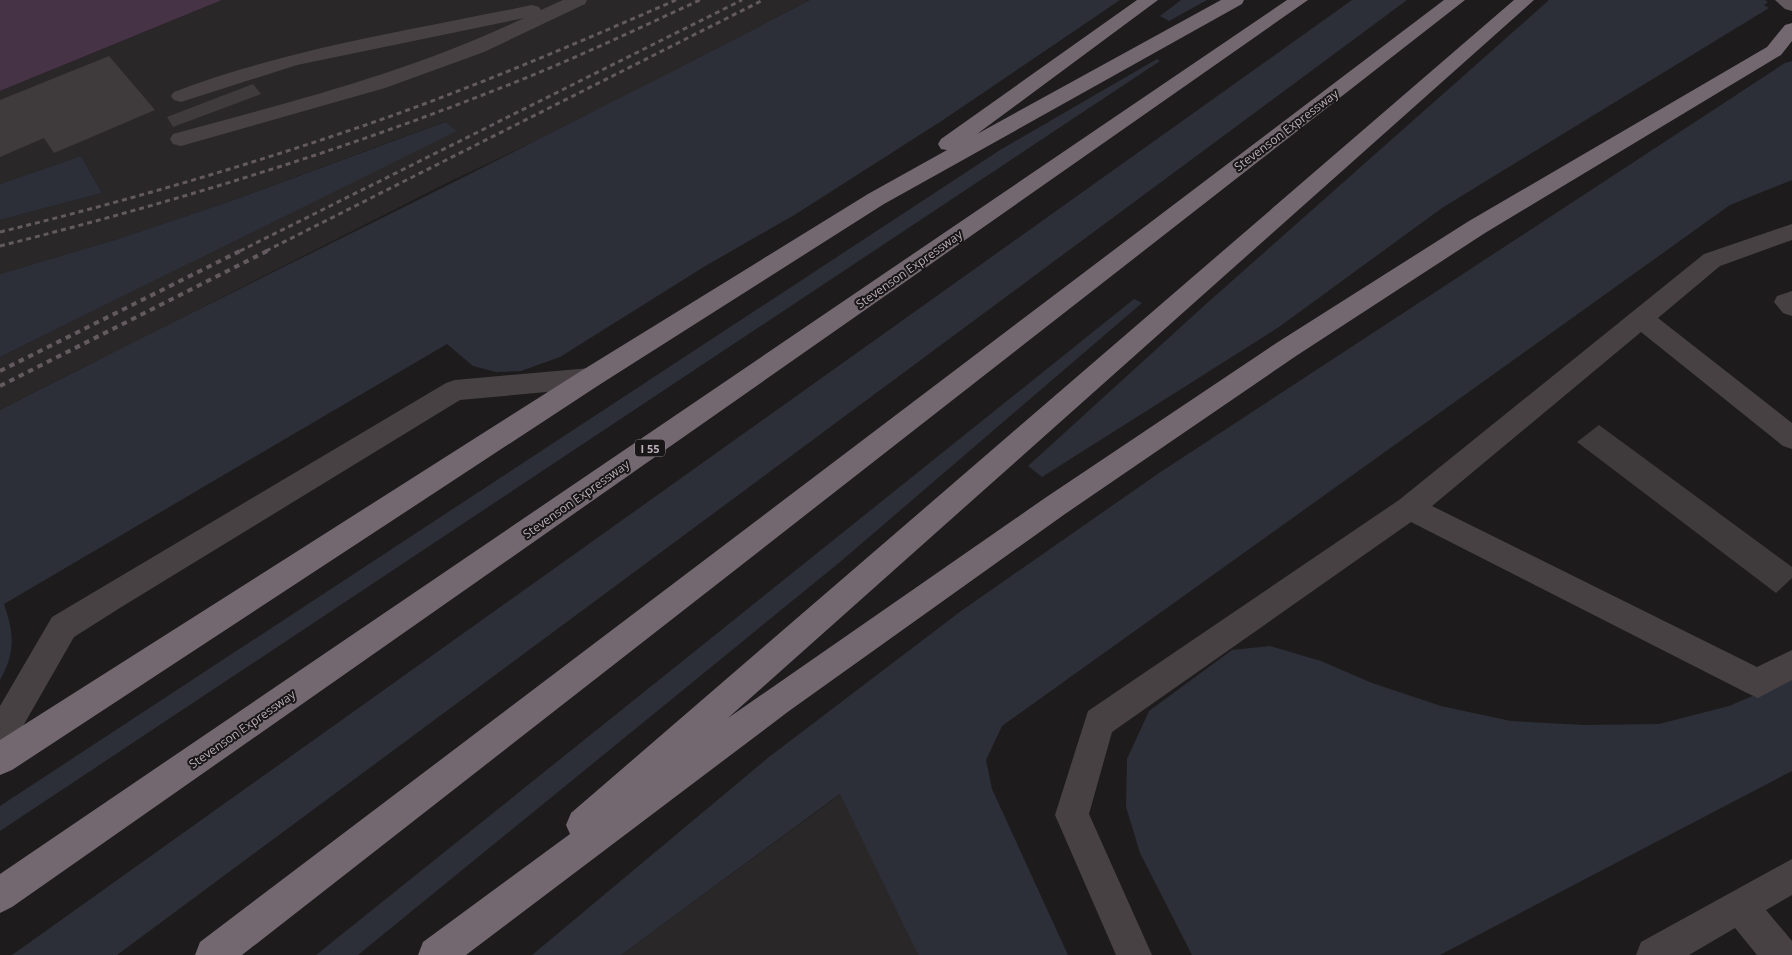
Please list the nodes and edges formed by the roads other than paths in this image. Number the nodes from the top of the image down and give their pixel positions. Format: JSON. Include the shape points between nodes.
{"nodes":[{"id":1,"x":1148,"y":0,"type":"edge"},
{"id":2,"x":1235,"y":0,"type":"edge"},
{"id":3,"x":1299,"y":0,"type":"edge"},
{"id":4,"x":1456,"y":0,"type":"edge"},
{"id":5,"x":1525,"y":0,"type":"edge"},
{"id":6,"x":1784,"y":0,"type":"edge"},
{"id":7,"x":573,"y":2,"type":"edge"},
{"id":8,"x":1792,"y":5,"type":"edge"},
{"id":9,"x":1786,"y":44,"type":"edge"},
{"id":10,"x":181,"y":96,"type":"dead end"},
{"id":11,"x":181,"y":139,"type":"dead end"},
{"id":12,"x":876,"y":199,"type":"junction"},
{"id":13,"x":1790,"y":235,"type":"edge"},
{"id":14,"x":1792,"y":300,"type":"edge"},
{"id":15,"x":1792,"y":307,"type":"edge"},
{"id":16,"x":1641,"y":318,"type":"junction"},
{"id":17,"x":590,"y":378,"type":"junction"},
{"id":18,"x":1792,"y":438,"type":"edge"},
{"id":19,"x":1409,"y":508,"type":"junction"},
{"id":20,"x":1792,"y":664,"type":"edge"},
{"id":21,"x":0,"y":736,"type":"edge"},
{"id":22,"x":0,"y":759,"type":"edge"},
{"id":23,"x":1792,"y":876,"type":"edge"},
{"id":24,"x":0,"y":895,"type":"edge"},
{"id":25,"x":1740,"y":906,"type":"junction"},
{"id":26,"x":213,"y":955,"type":"edge"},
{"id":27,"x":436,"y":955,"type":"edge"},
{"id":28,"x":1134,"y":955,"type":"edge"},
{"id":29,"x":1654,"y":955,"type":"edge"},
{"id":30,"x":1780,"y":955,"type":"edge"}],
"edges":[{"from":1,"to":12,"type":"highway"},
{"from":2,"to":12,"type":"highway"},
{"from":3,"to":24,"type":"highway","name":"Stevenson Expressway","number":"I 55"},
{"from":4,"to":26,"type":"highway","name":"Stevenson Expressway"},
{"from":5,"to":27,"type":"highway"},
{"from":6,"to":8,"type":"main road"},
{"from":7,"to":10,"type":"street","via":[[293,60]]},
{"from":7,"to":11,"type":"street","via":[[477,48],[378,84]]},
{"from":9,"to":27,"type":"highway","via":[[1477,227],[1270,360],[778,700]]},
{"from":12,"to":17,"type":"highway"},
{"from":13,"to":16,"type":"street","via":[[1712,260]]},
{"from":14,"to":15,"type":"street","via":[[1786,302]]},
{"from":16,"to":18,"type":"street"},
{"from":16,"to":19,"type":"street"},
{"from":17,"to":21,"type":"street","via":[[455,390],[120,592],[63,627]]},
{"from":17,"to":22,"type":"highway"},
{"from":19,"to":20,"type":"street","via":[[1758,683]]},
{"from":19,"to":28,"type":"street","via":[[1099,722],[1072,816]]},
{"from":23,"to":25,"type":"street"},
{"from":25,"to":29,"type":"street"},
{"from":25,"to":30,"type":"street"}]}
